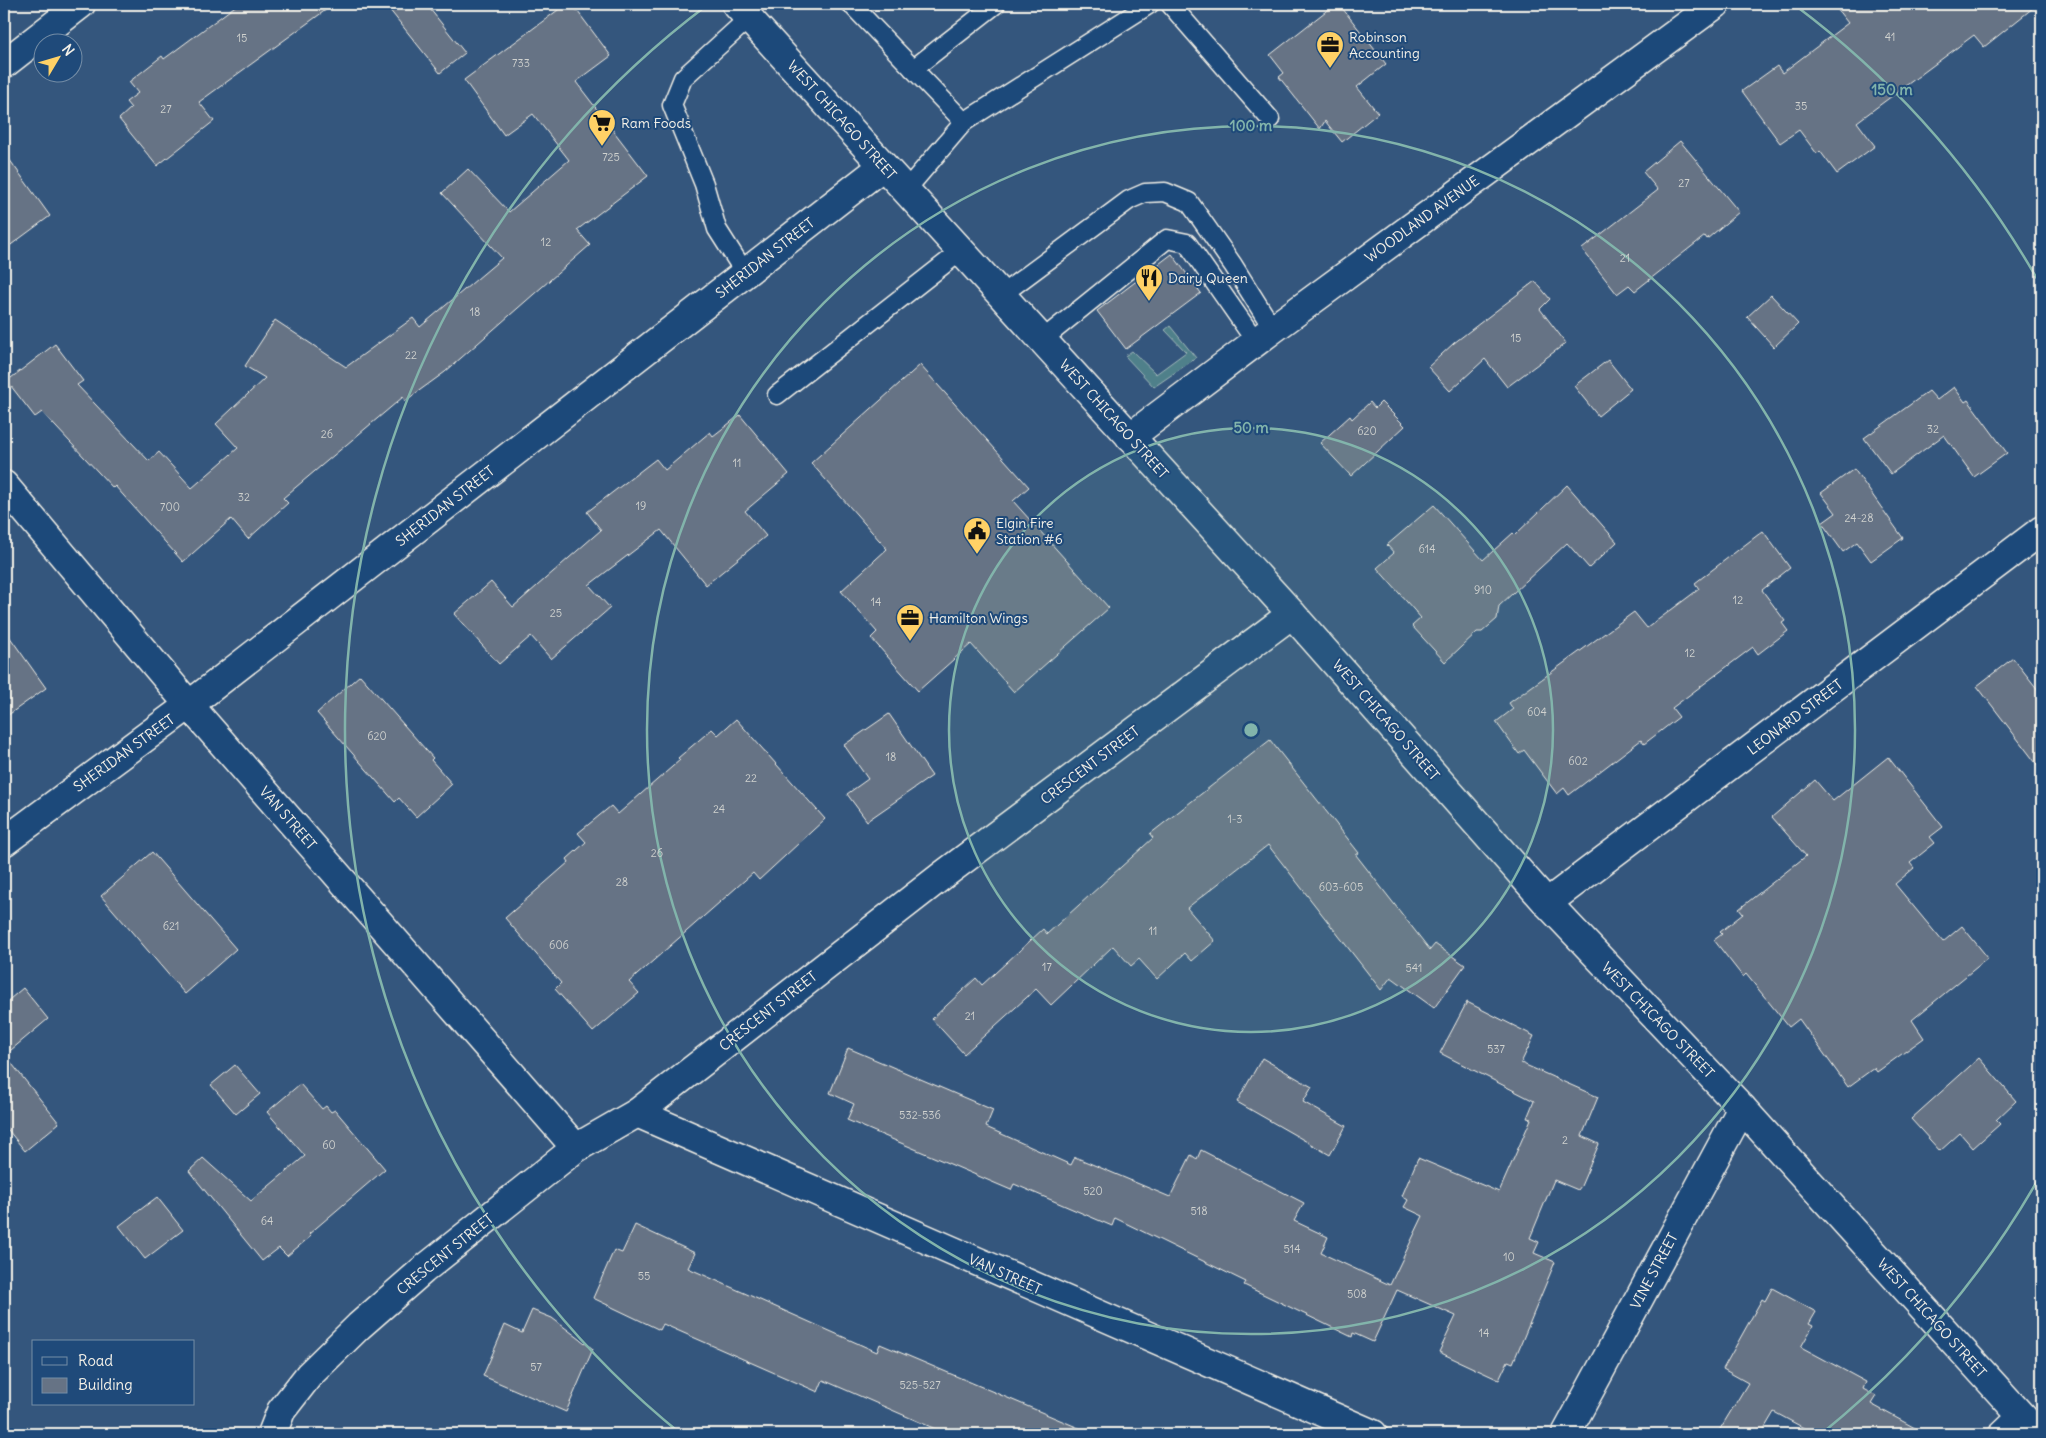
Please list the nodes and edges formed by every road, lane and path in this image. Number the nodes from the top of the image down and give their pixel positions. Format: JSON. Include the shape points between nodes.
{"nodes":[{"id":1,"x":81,"y":4,"type":"edge"},
{"id":2,"x":851,"y":4,"type":"edge"},
{"id":3,"x":996,"y":4,"type":"edge"},
{"id":4,"x":1150,"y":4,"type":"edge"},
{"id":5,"x":1170,"y":4,"type":"edge"},
{"id":6,"x":1716,"y":4,"type":"edge"},
{"id":7,"x":742,"y":11,"type":"edge"},
{"id":8,"x":4,"y":64,"type":"edge"},
{"id":9,"x":913,"y":69,"type":"junction"},
{"id":10,"x":1270,"y":119,"type":"dead end"},
{"id":11,"x":964,"y":122,"type":"junction"},
{"id":12,"x":883,"y":166,"type":"junction"},
{"id":13,"x":906,"y":190,"type":"junction"},
{"id":14,"x":960,"y":251,"type":"junction"},
{"id":15,"x":746,"y":273,"type":"junction"},
{"id":16,"x":1001,"y":295,"type":"junction"},
{"id":17,"x":1265,"y":336,"type":"junction"},
{"id":18,"x":1042,"y":340,"type":"junction"},
{"id":19,"x":777,"y":395,"type":"dead end"},
{"id":20,"x":1130,"y":437,"type":"junction"},
{"id":21,"x":4,"y":485,"type":"edge"},
{"id":22,"x":2042,"y":530,"type":"edge"},
{"id":23,"x":1292,"y":614,"type":"junction"},
{"id":24,"x":189,"y":705,"type":"junction"},
{"id":25,"x":4,"y":842,"type":"edge"},
{"id":26,"x":1547,"y":903,"type":"junction"},
{"id":27,"x":1742,"y":1108,"type":"junction"},
{"id":28,"x":637,"y":1113,"type":"junction"},
{"id":29,"x":576,"y":1148,"type":"junction"},
{"id":30,"x":2019,"y":1414,"type":"junction"},
{"id":31,"x":272,"y":1434,"type":"edge"},
{"id":32,"x":1372,"y":1434,"type":"edge"},
{"id":33,"x":1566,"y":1434,"type":"edge"},
{"id":34,"x":1997,"y":1434,"type":"edge"},
{"id":35,"x":2038,"y":1434,"type":"edge"}],
"edges":[{"from":1,"to":8,"type":"street"},
{"from":2,"to":9,"type":"lane"},
{"from":3,"to":9,"type":"lane"},
{"from":4,"to":11,"type":"lane"},
{"from":5,"to":10,"type":"lane"},
{"from":6,"to":17,"type":"street","name":"WOODLAND AVENUE"},
{"from":7,"to":12,"type":"street","name":"WEST CHICAGO STREET"},
{"from":7,"to":15,"type":"lane","via":[[683,78],[672,105],[704,184],[717,229]]},
{"from":9,"to":11,"type":"lane"},
{"from":11,"to":13,"type":"lane"},
{"from":12,"to":13,"type":"street","name":"WEST CHICAGO STREET"},
{"from":12,"to":15,"type":"street","name":"SHERIDAN STREET"},
{"from":13,"to":14,"type":"street","name":"WEST CHICAGO STREET"},
{"from":14,"to":16,"type":"street","name":"WEST CHICAGO STREET"},
{"from":14,"to":19,"type":"lane"},
{"from":15,"to":24,"type":"street","name":"SHERIDAN STREET"},
{"from":16,"to":17,"type":"lane","via":[[1128,200],[1145,193],[1165,192],[1189,202],[1234,265]]},
{"from":16,"to":18,"type":"street","name":"WEST CHICAGO STREET"},
{"from":17,"to":18,"type":"lane","via":[[1187,243],[1167,239]]},
{"from":17,"to":20,"type":"street","name":"WOODLAND AVENUE"},
{"from":18,"to":20,"type":"street","name":"WEST CHICAGO STREET"},
{"from":20,"to":23,"type":"street","name":"WEST CHICAGO STREET"},
{"from":21,"to":24,"type":"street","name":"VAN STREET"},
{"from":22,"to":26,"type":"street","name":"LEONARD STREET"},
{"from":23,"to":26,"type":"street","name":"WEST CHICAGO STREET"},
{"from":23,"to":28,"type":"street","name":"CRESCENT STREET","via":[[943,875]]},
{"from":24,"to":25,"type":"street","name":"SHERIDAN STREET"},
{"from":24,"to":29,"type":"street","name":"VAN STREET"},
{"from":26,"to":27,"type":"street","name":"WEST CHICAGO STREET"},
{"from":27,"to":30,"type":"street","name":"WEST CHICAGO STREET"},
{"from":27,"to":33,"type":"street","name":"VINE STREET"},
{"from":28,"to":29,"type":"street","name":"CRESCENT STREET"},
{"from":28,"to":32,"type":"street","name":"VAN STREET"},
{"from":29,"to":31,"type":"street","name":"CRESCENT STREET","via":[[422,1270],[359,1326],[309,1375],[281,1411]]},
{"from":30,"to":34,"type":"lane"},
{"from":30,"to":35,"type":"street","name":"WEST CHICAGO STREET"}]}
